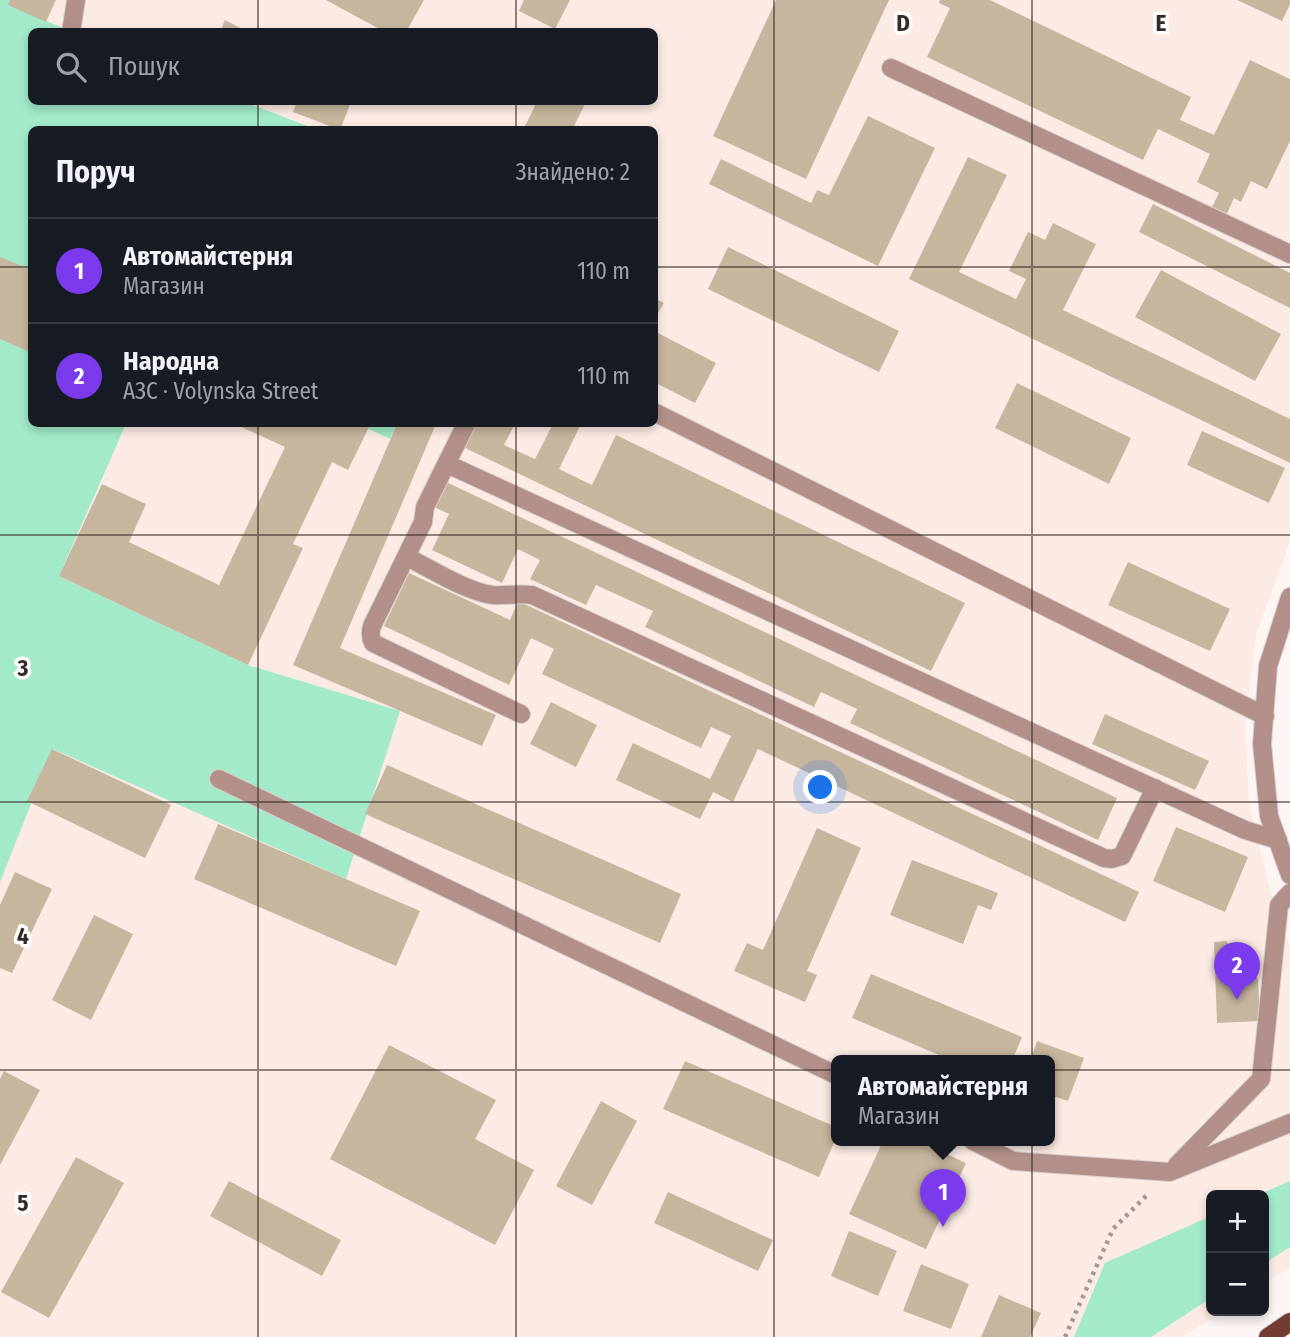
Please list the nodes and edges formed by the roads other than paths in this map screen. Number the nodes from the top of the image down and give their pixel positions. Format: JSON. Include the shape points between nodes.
{"nodes":[{"id":1,"x":76,"y":0,"type":"edge"},
{"id":2,"x":72,"y":28,"type":"edge"},
{"id":3,"x":891,"y":68,"type":"dead end"},
{"id":4,"x":1290,"y":254,"type":"edge"},
{"id":5,"x":658,"y":414,"type":"edge"},
{"id":6,"x":465,"y":427,"type":"edge"},
{"id":7,"x":447,"y":464,"type":"junction"},
{"id":8,"x":407,"y":557,"type":"junction"},
{"id":9,"x":1290,"y":597,"type":"edge"},
{"id":10,"x":521,"y":714,"type":"dead end"},
{"id":11,"x":1265,"y":716,"type":"junction"},
{"id":12,"x":219,"y":779,"type":"dead end"},
{"id":13,"x":1155,"y":788,"type":"junction"},
{"id":14,"x":1278,"y":840,"type":"junction"},
{"id":15,"x":1290,"y":875,"type":"edge"},
{"id":16,"x":1290,"y":893,"type":"edge"},
{"id":17,"x":831,"y":1073,"type":"edge"},
{"id":18,"x":1290,"y":1123,"type":"edge"},
{"id":19,"x":983,"y":1146,"type":"edge"},
{"id":20,"x":1170,"y":1172,"type":"junction"},
{"id":21,"x":1290,"y":1322,"type":"edge"},
{"id":22,"x":1268,"y":1337,"type":"edge"}],
"edges":[{"from":1,"to":2,"type":"street"},
{"from":3,"to":4,"type":"street"},
{"from":5,"to":11,"type":"street"},
{"from":6,"to":7,"type":"street"},
{"from":7,"to":8,"type":"street"},
{"from":7,"to":13,"type":"street"},
{"from":8,"to":10,"type":"street","via":[[372,626],[373,643]]},
{"from":8,"to":13,"type":"street","via":[[491,595],[532,595],[1104,858],[1122,856]]},
{"from":9,"to":11,"type":"street","via":[[1268,666]]},
{"from":11,"to":14,"type":"street","via":[[1262,744],[1269,816]]},
{"from":12,"to":17,"type":"street"},
{"from":13,"to":14,"type":"street","via":[[1245,830]]},
{"from":14,"to":15,"type":"street"},
{"from":16,"to":20,"type":"street","via":[[1279,905],[1261,1079]]},
{"from":18,"to":20,"type":"street"},
{"from":19,"to":20,"type":"street","via":[[1013,1161]]},
{"from":21,"to":22,"type":"main road"}]}
